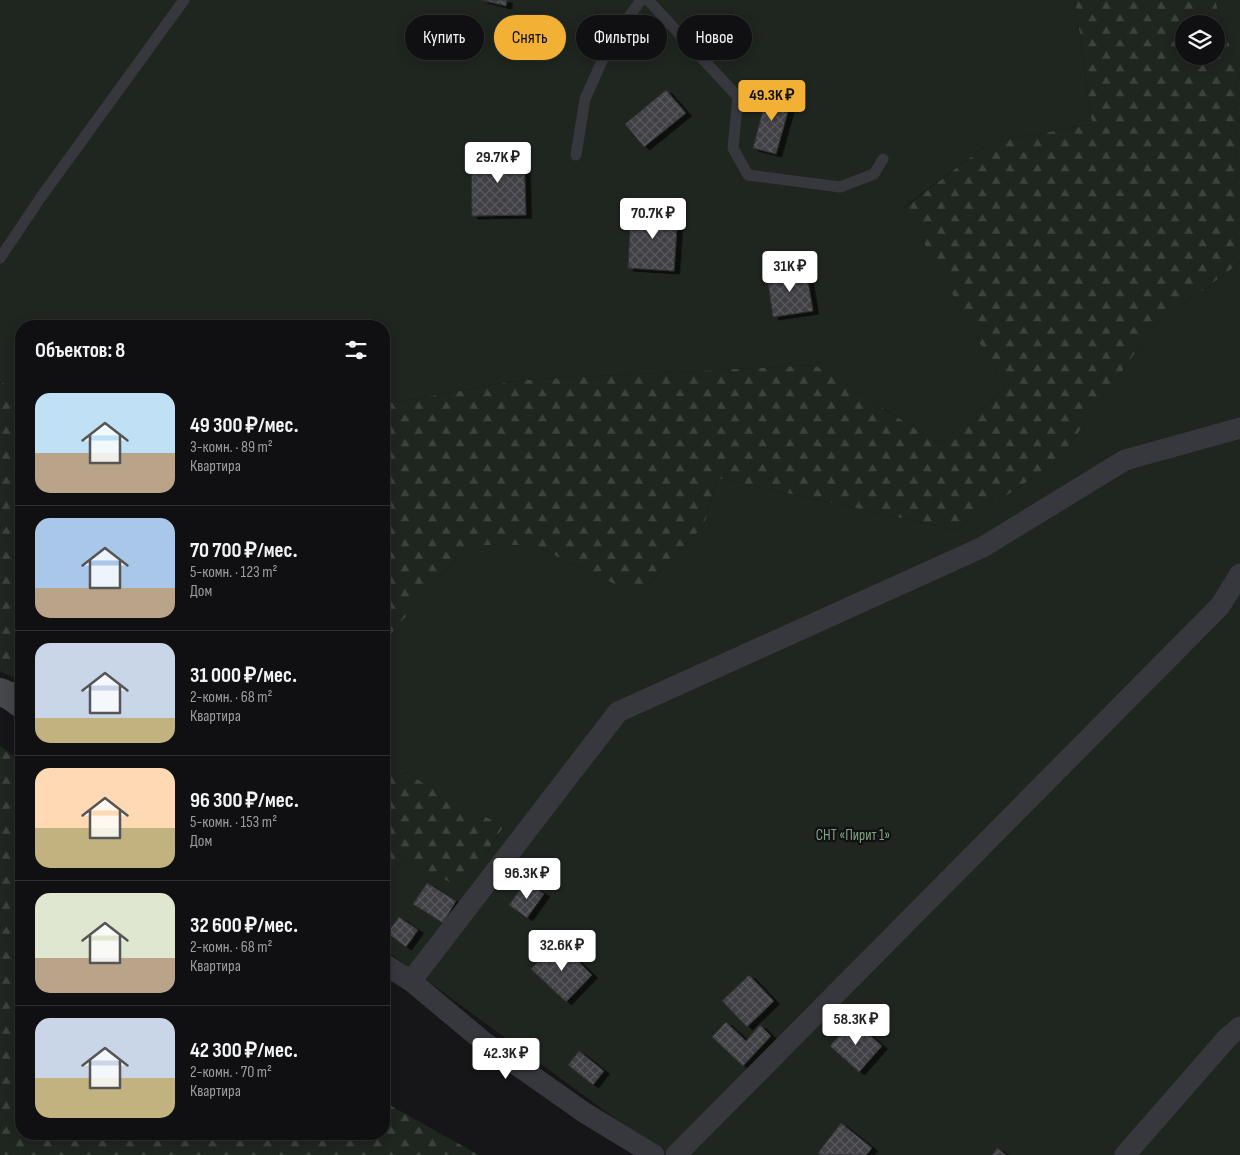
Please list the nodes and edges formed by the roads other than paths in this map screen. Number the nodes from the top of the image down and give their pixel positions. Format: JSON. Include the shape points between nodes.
{"nodes":[{"id":1,"x":184,"y":0,"type":"edge"},
{"id":2,"x":641,"y":0,"type":"edge"},
{"id":3,"x":648,"y":0,"type":"edge"},
{"id":4,"x":576,"y":156,"type":"dead end"},
{"id":5,"x":883,"y":159,"type":"dead end"},
{"id":6,"x":0,"y":258,"type":"edge"},
{"id":7,"x":1240,"y":428,"type":"edge"},
{"id":8,"x":1240,"y":574,"type":"edge"},
{"id":9,"x":0,"y":692,"type":"edge"},
{"id":10,"x":15,"y":700,"type":"edge"},
{"id":11,"x":390,"y":968,"type":"edge"},
{"id":12,"x":411,"y":981,"type":"junction"},
{"id":13,"x":1236,"y":1038,"type":"edge"},
{"id":14,"x":654,"y":1155,"type":"edge"},
{"id":15,"x":676,"y":1155,"type":"edge"},
{"id":16,"x":1126,"y":1155,"type":"edge"}],
"edges":[{"from":1,"to":6,"type":"lane"},
{"from":2,"to":4,"type":"lane","via":[[610,43],[585,99]]},
{"from":3,"to":5,"type":"lane","via":[[738,97],[733,148],[748,175],[840,187],[874,174]]},
{"from":7,"to":12,"type":"street","via":[[1125,460],[983,547],[618,712]]},
{"from":8,"to":15,"type":"street","via":[[1220,606]]},
{"from":9,"to":10,"type":"street"},
{"from":11,"to":12,"type":"street"},
{"from":12,"to":14,"type":"street","via":[[484,1042],[585,1113]]},
{"from":13,"to":16,"type":"street"}]}
